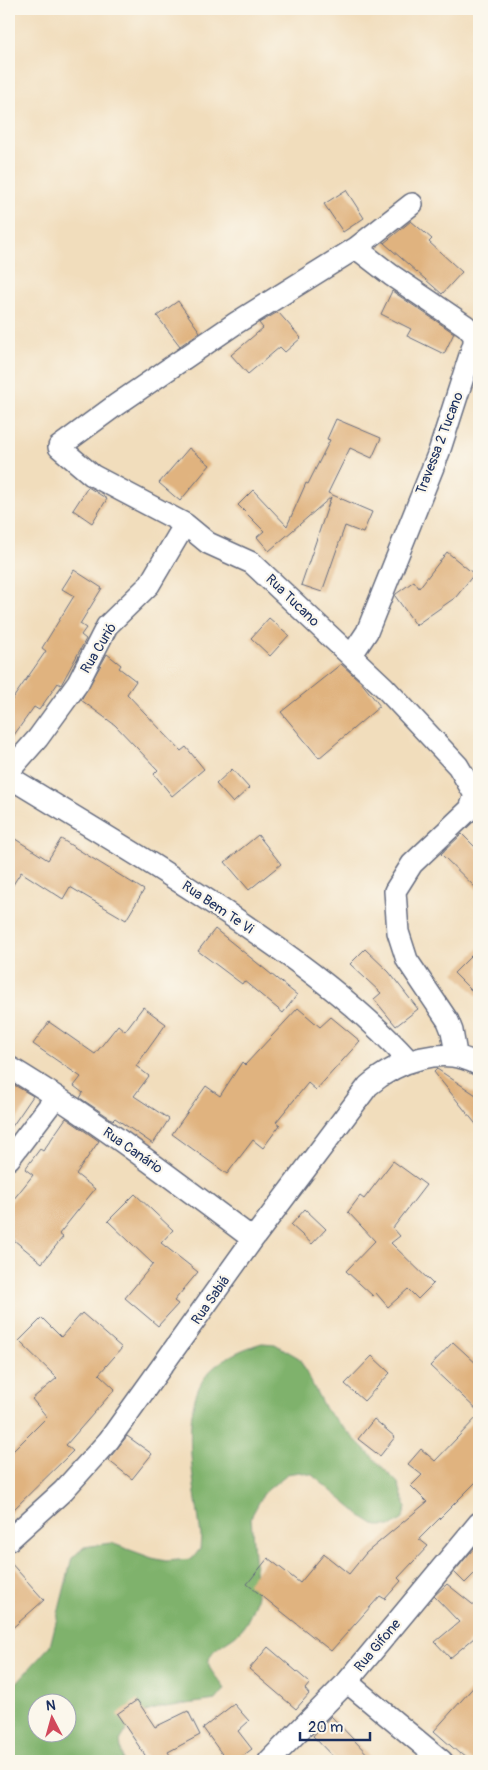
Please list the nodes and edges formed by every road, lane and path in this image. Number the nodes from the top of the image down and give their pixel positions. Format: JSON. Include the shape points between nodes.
{"nodes":[{"id":1,"x":412,"y":204,"type":"dead end"},
{"id":2,"x":356,"y":248,"type":"junction"},
{"id":3,"x":185,"y":524,"type":"junction"},
{"id":4,"x":352,"y":656,"type":"junction"},
{"id":5,"x":9,"y":771,"type":"edge"},
{"id":6,"x":9,"y":777,"type":"edge"},
{"id":7,"x":456,"y":1054,"type":"junction"},
{"id":8,"x":409,"y":1061,"type":"junction"},
{"id":9,"x":479,"y":1065,"type":"edge"},
{"id":10,"x":9,"y":1067,"type":"edge"},
{"id":11,"x":56,"y":1097,"type":"junction"},
{"id":12,"x":9,"y":1159,"type":"edge"},
{"id":13,"x":253,"y":1239,"type":"junction"},
{"id":14,"x":479,"y":1523,"type":"edge"},
{"id":15,"x":9,"y":1540,"type":"edge"},
{"id":16,"x":346,"y":1682,"type":"junction"},
{"id":17,"x":269,"y":1761,"type":"edge"},
{"id":18,"x":442,"y":1761,"type":"edge"}],
"edges":[{"from":1,"to":2,"type":"street"},
{"from":2,"to":3,"type":"street","name":"Rua Tucano","via":[[236,323],[59,447],[92,475]]},
{"from":2,"to":4,"type":"street","name":"Travessa 2 Tucano","via":[[398,281],[466,326],[474,335],[474,343],[439,452],[367,632]]},
{"from":3,"to":4,"type":"street","name":"Rua Tucano","via":[[208,542],[252,563]]},
{"from":3,"to":5,"type":"street","name":"Rua Curió","via":[[149,585],[107,626],[78,683]]},
{"from":4,"to":7,"type":"street","name":"Rua Tucano","via":[[458,766],[475,795],[470,809],[412,864],[395,891],[401,947],[406,960],[448,1021]]},
{"from":6,"to":8,"type":"street","name":"Rua Bem Te Vi","via":[[208,899],[296,961],[387,1037]]},
{"from":7,"to":8,"type":"street","name":"Rua Sabiá"},
{"from":7,"to":9,"type":"street"},
{"from":8,"to":13,"type":"street","name":"Rua Sabiá","via":[[384,1072],[368,1086]]},
{"from":10,"to":11,"type":"street","name":"Rua Canário"},
{"from":11,"to":12,"type":"street"},
{"from":11,"to":13,"type":"street","name":"Rua Canário"},
{"from":13,"to":15,"type":"street","name":"Rua Sabiá","via":[[109,1440],[63,1491]]},
{"from":14,"to":16,"type":"street","name":"Rua Gifone"},
{"from":16,"to":17,"type":"street","name":"Rua Gifone"},
{"from":16,"to":18,"type":"street"}]}
